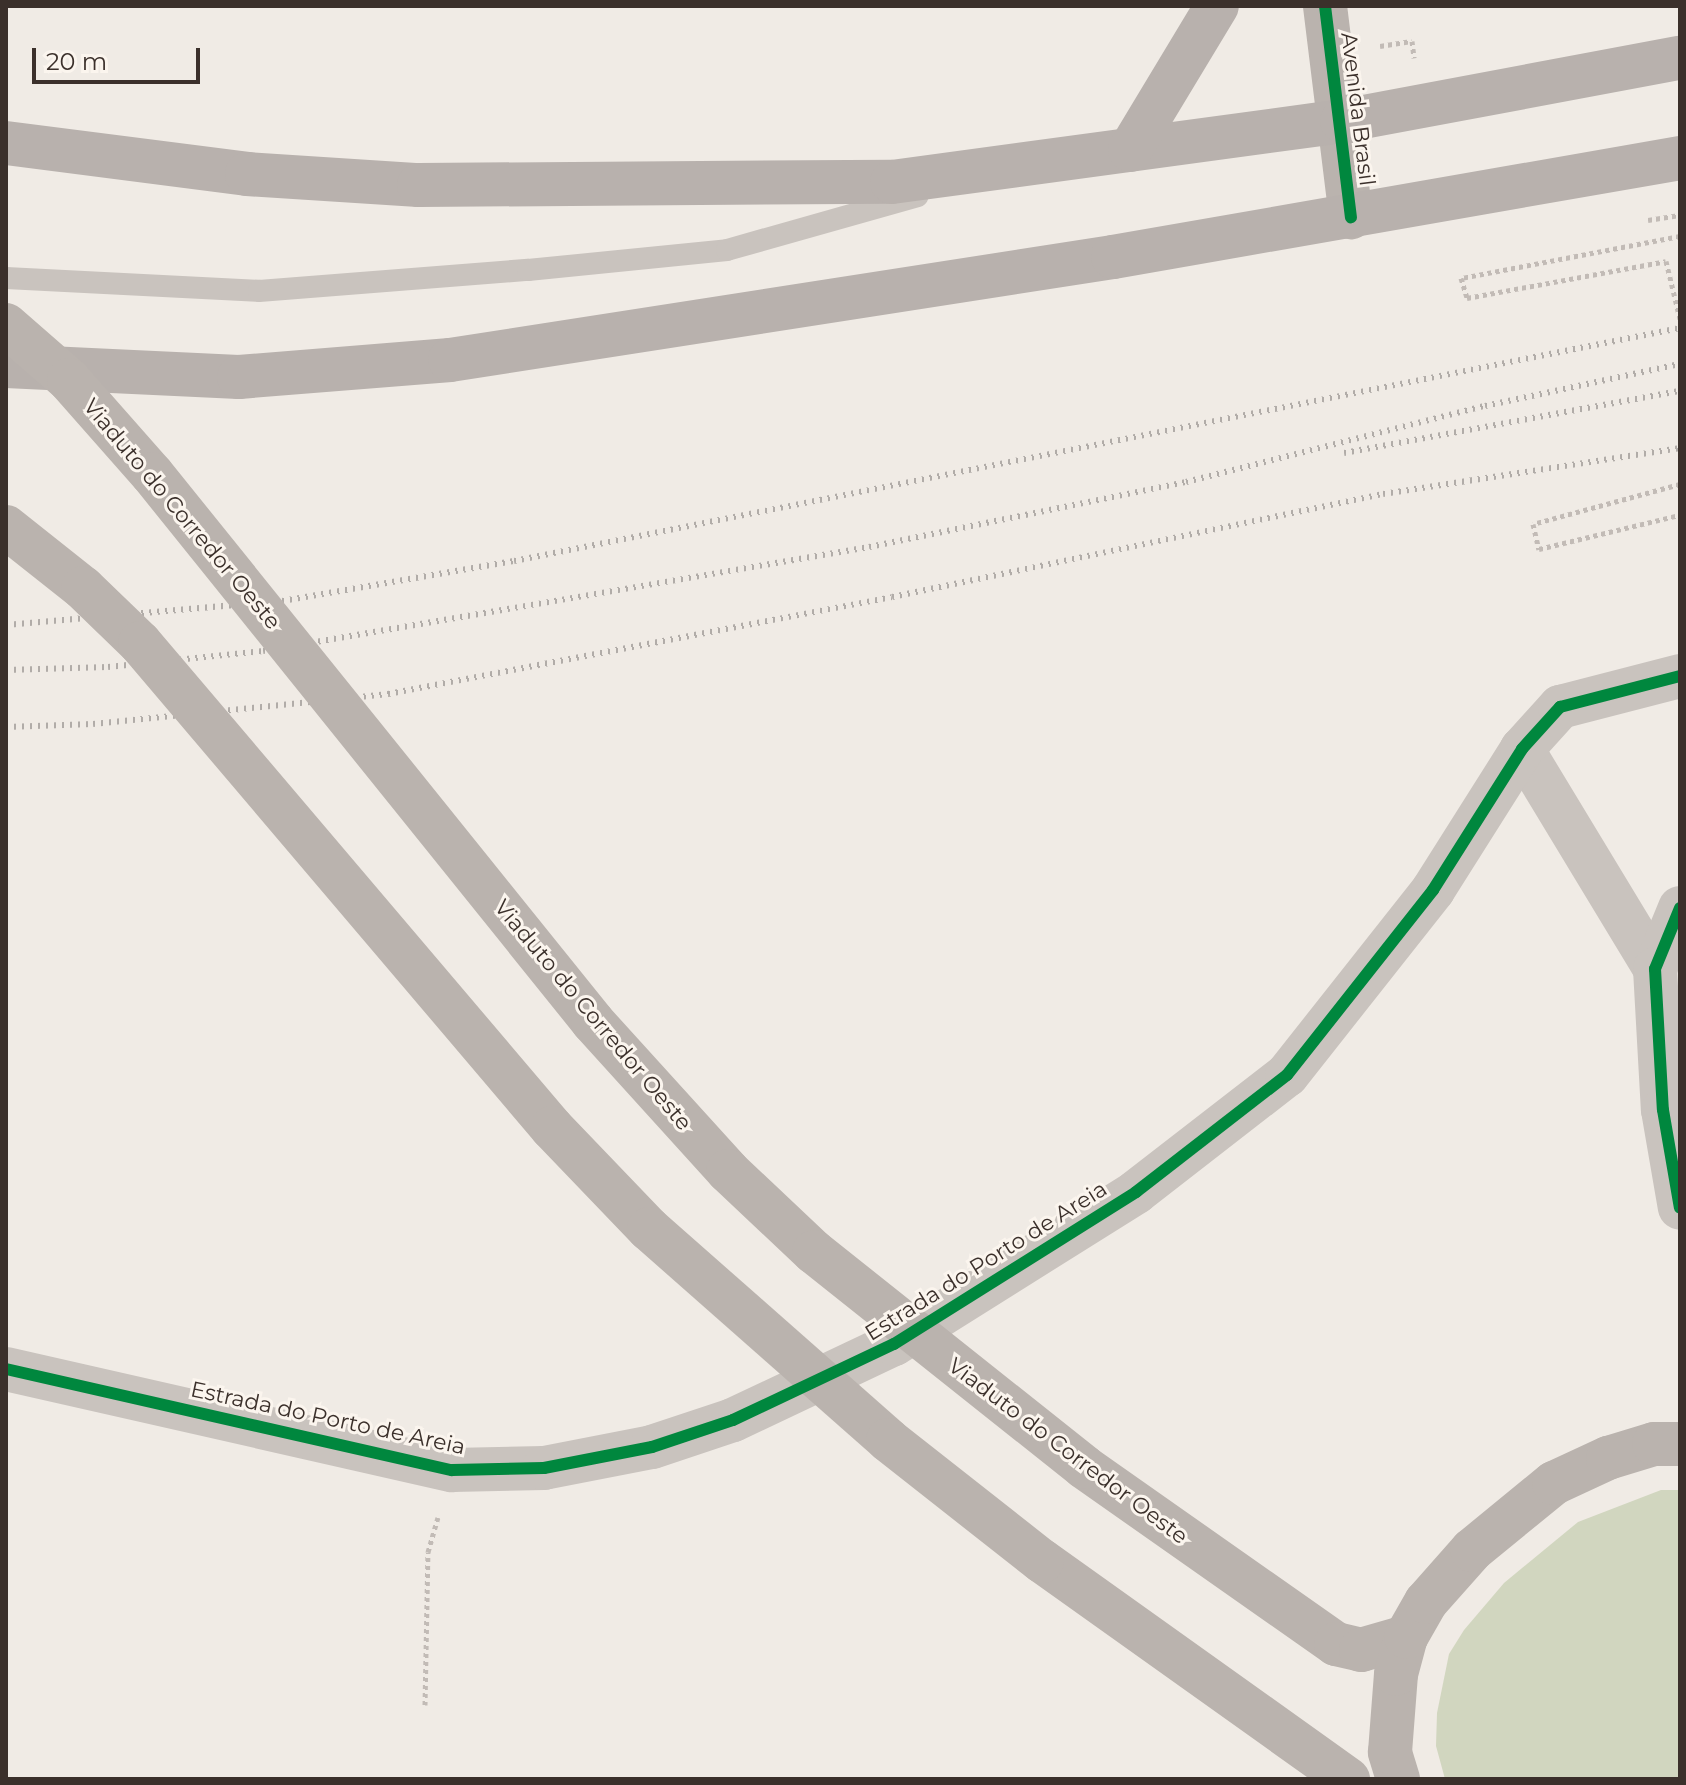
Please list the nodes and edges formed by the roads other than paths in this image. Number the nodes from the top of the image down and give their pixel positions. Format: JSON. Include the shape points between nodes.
{"nodes":[{"id":1,"x":1217,"y":6,"type":"edge"},
{"id":2,"x":1325,"y":6,"type":"edge"},
{"id":3,"x":1680,"y":58,"type":"edge"},
{"id":4,"x":1342,"y":121,"type":"junction"},
{"id":5,"x":6,"y":143,"type":"edge"},
{"id":6,"x":1130,"y":150,"type":"junction"},
{"id":7,"x":1680,"y":158,"type":"edge"},
{"id":8,"x":1031,"y":164,"type":"junction"},
{"id":9,"x":1351,"y":217,"type":"junction"},
{"id":10,"x":6,"y":278,"type":"edge"},
{"id":11,"x":6,"y":325,"type":"edge"},
{"id":12,"x":6,"y":366,"type":"edge"},
{"id":13,"x":6,"y":527,"type":"edge"},
{"id":14,"x":1680,"y":676,"type":"edge"},
{"id":15,"x":1522,"y":749,"type":"junction"},
{"id":16,"x":1680,"y":908,"type":"edge"},
{"id":17,"x":1655,"y":969,"type":"junction"},
{"id":18,"x":1680,"y":1208,"type":"edge"},
{"id":19,"x":6,"y":1369,"type":"edge"},
{"id":20,"x":1680,"y":1444,"type":"edge"},
{"id":21,"x":1406,"y":1637,"type":"junction"},
{"id":22,"x":1348,"y":1779,"type":"edge"},
{"id":23,"x":1398,"y":1779,"type":"edge"}],
"edges":[{"from":1,"to":6,"type":"main road"},
{"from":2,"to":4,"type":"main road","name":"Avenida Brasil"},
{"from":3,"to":4,"type":"main road"},
{"from":4,"to":6,"type":"main road"},
{"from":4,"to":9,"type":"main road","name":"Avenida Brasil"},
{"from":5,"to":8,"type":"main road","via":[[247,174],[419,185],[892,182]]},
{"from":6,"to":8,"type":"main road"},
{"from":7,"to":9,"type":"main road"},
{"from":8,"to":10,"type":"lane","via":[[727,250],[259,291]]},
{"from":9,"to":12,"type":"main road","via":[[450,360],[239,377]]},
{"from":11,"to":21,"type":"main road","name":"Viaduto do Corredor Oeste","bridge":true,"via":[[69,380],[152,474],[593,1022],[707,1149],[826,1262],[1084,1467],[1336,1644],[1361,1650]]},
{"from":13,"to":22,"type":"main road","bridge":true,"via":[[140,643],[552,1128],[649,1229],[888,1440],[1042,1561]]},
{"from":14,"to":15,"type":"street","name":"Estrada do Porto de Areia","via":[[1560,707]]},
{"from":15,"to":17,"type":"street"},
{"from":15,"to":19,"type":"street","name":"Estrada do Porto de Areia","via":[[1433,890],[1287,1075],[1136,1192],[894,1344],[733,1420],[652,1447],[544,1468],[452,1470]]},
{"from":16,"to":17,"type":"street"},
{"from":17,"to":18,"type":"street","via":[[1663,1110]]},
{"from":20,"to":21,"type":"main road","via":[[1654,1444],[1608,1458],[1554,1483],[1472,1550],[1426,1602]]},
{"from":21,"to":23,"type":"main road","via":[[1391,1710],[1390,1752]]}]}
